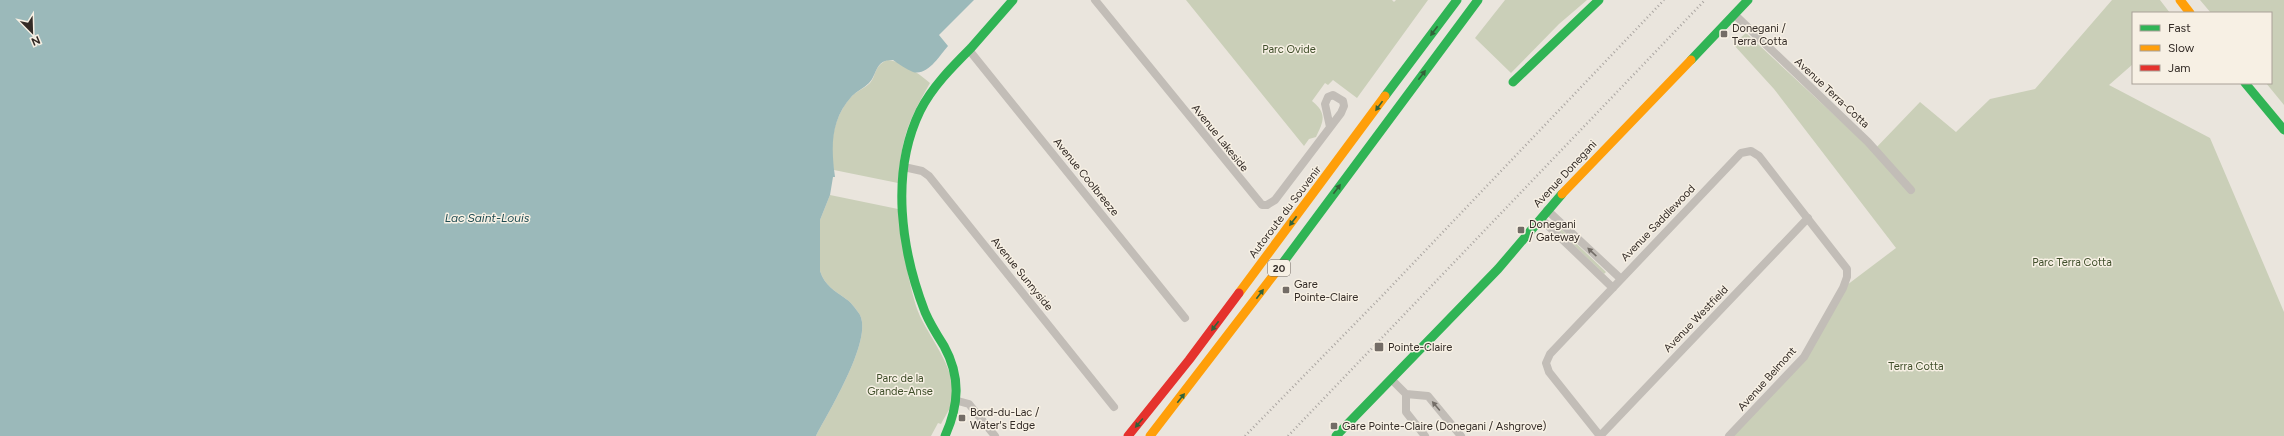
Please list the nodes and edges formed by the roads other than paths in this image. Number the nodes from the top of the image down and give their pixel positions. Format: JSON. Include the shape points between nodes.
{"nodes":[{"id":1,"x":1013,"y":0,"type":"edge"},
{"id":2,"x":1095,"y":0,"type":"edge"},
{"id":3,"x":1457,"y":0,"type":"edge"},
{"id":4,"x":1478,"y":0,"type":"edge"},
{"id":5,"x":1599,"y":0,"type":"edge"},
{"id":6,"x":1748,"y":0,"type":"edge"},
{"id":7,"x":2180,"y":0,"type":"edge"},
{"id":8,"x":2189,"y":12,"type":"edge"},
{"id":9,"x":1734,"y":14,"type":"junction"},
{"id":10,"x":969,"y":50,"type":"junction"},
{"id":11,"x":1513,"y":82,"type":"dead end"},
{"id":12,"x":2246,"y":84,"type":"edge"},
{"id":13,"x":1330,"y":127,"type":"dead end"},
{"id":14,"x":2284,"y":130,"type":"edge"},
{"id":15,"x":904,"y":167,"type":"junction"},
{"id":16,"x":1911,"y":190,"type":"dead end"},
{"id":17,"x":1547,"y":210,"type":"junction"},
{"id":18,"x":1808,"y":218,"type":"junction"},
{"id":19,"x":1541,"y":219,"type":"junction"},
{"id":20,"x":1847,"y":269,"type":"joint"},
{"id":21,"x":1620,"y":279,"type":"junction"},
{"id":22,"x":1613,"y":288,"type":"junction"},
{"id":23,"x":1185,"y":318,"type":"dead end"},
{"id":24,"x":1392,"y":380,"type":"junction"},
{"id":25,"x":1406,"y":394,"type":"junction"},
{"id":26,"x":958,"y":401,"type":"junction"},
{"id":27,"x":1114,"y":407,"type":"dead end"},
{"id":28,"x":945,"y":436,"type":"edge"},
{"id":29,"x":995,"y":436,"type":"edge"},
{"id":30,"x":1128,"y":436,"type":"edge"},
{"id":31,"x":1150,"y":436,"type":"edge"},
{"id":32,"x":1336,"y":436,"type":"edge"},
{"id":33,"x":1425,"y":436,"type":"edge"},
{"id":34,"x":1461,"y":436,"type":"edge"},
{"id":35,"x":1600,"y":436,"type":"edge"},
{"id":36,"x":1729,"y":436,"type":"edge"}],
"edges":[{"from":1,"to":10,"type":"main road"},
{"from":2,"to":13,"type":"street","name":"Avenue Lakeside","via":[[1262,205],[1275,200]]},
{"from":3,"to":30,"type":"main road","name":"Autoroute du Souvenir","number":"20","one_way":true,"via":[[1189,360]]},
{"from":31,"to":4,"type":"main road","number":"20","one_way":true,"via":[[1222,345]]},
{"from":5,"to":11,"type":"main road"},
{"from":6,"to":9,"type":"main road","name":"Avenue Donegani"},
{"from":7,"to":8,"type":"main road"},
{"from":9,"to":16,"type":"street","name":"Avenue Terra-Cotta","via":[[1868,142]]},
{"from":9,"to":17,"type":"main road","name":"Avenue Donegani"},
{"from":10,"to":15,"type":"main road","via":[[943,75],[918,115],[909,140]]},
{"from":10,"to":23,"type":"street","name":"Avenue Coolbreeze"},
{"from":12,"to":14,"type":"main road"},
{"from":15,"to":26,"type":"main road","via":[[904,217],[910,260],[925,313],[955,370]]},
{"from":15,"to":27,"type":"street","name":"Avenue Sunnyside","via":[[922,170],[929,176]]},
{"from":17,"to":19,"type":"main road","name":"Avenue Donegani"},
{"from":21,"to":17,"type":"street","one_way":true},
{"from":18,"to":20,"type":"street","name":"Avenue Saddlewood"},
{"from":18,"to":21,"type":"street","name":"Avenue Saddlewood","via":[[1759,156],[1751,151],[1741,153]]},
{"from":18,"to":35,"type":"street","name":"Avenue Westfield"},
{"from":19,"to":22,"type":"street"},
{"from":19,"to":24,"type":"main road","name":"Avenue Donegani","via":[[1498,269]]},
{"from":20,"to":36,"type":"street","name":"Avenue Belmont","via":[[1843,288],[1804,356]]},
{"from":21,"to":22,"type":"street","name":"Avenue Saddlewood"},
{"from":22,"to":35,"type":"street","name":"Avenue Saddlewood","via":[[1550,354],[1546,363],[1548,372]]},
{"from":24,"to":25,"type":"street"},
{"from":24,"to":32,"type":"main road","name":"Avenue Donegani"},
{"from":25,"to":33,"type":"street","via":[[1406,412]]},
{"from":34,"to":25,"type":"street","one_way":true,"via":[[1428,396]]},
{"from":26,"to":28,"type":"main road"},
{"from":26,"to":29,"type":"street","via":[[969,404]]}]}
